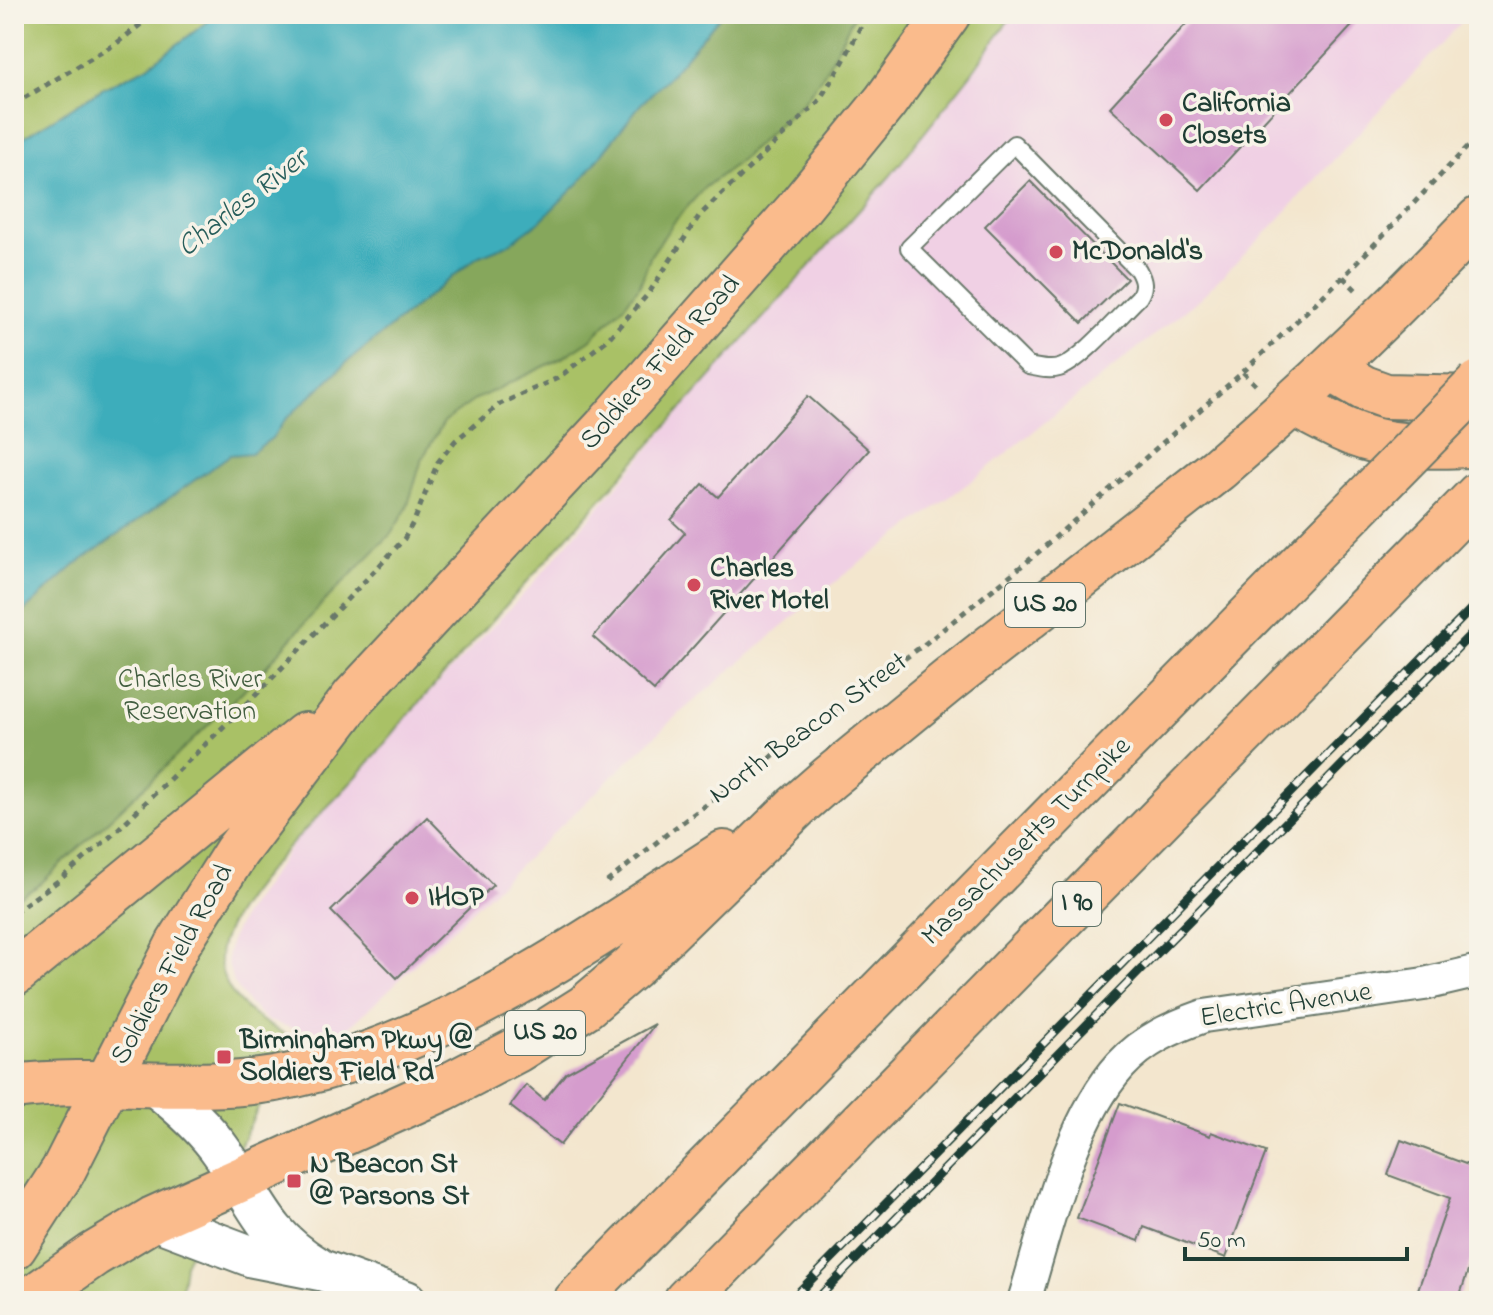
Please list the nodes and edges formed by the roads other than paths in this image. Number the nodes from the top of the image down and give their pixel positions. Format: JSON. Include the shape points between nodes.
{"nodes":[{"id":1,"x":948,"y":14,"type":"edge"},
{"id":2,"x":1479,"y":219,"type":"edge"},
{"id":3,"x":1028,"y":366,"type":"joint"},
{"id":4,"x":1331,"y":369,"type":"junction"},
{"id":5,"x":1479,"y":383,"type":"edge"},
{"id":6,"x":1479,"y":398,"type":"edge"},
{"id":7,"x":1293,"y":404,"type":"junction"},
{"id":8,"x":1479,"y":445,"type":"edge"},
{"id":9,"x":1473,"y":500,"type":"edge"},
{"id":10,"x":354,"y":697,"type":"junction"},
{"id":11,"x":797,"y":806,"type":"junction"},
{"id":12,"x":1479,"y":971,"type":"edge"},
{"id":13,"x":14,"y":974,"type":"edge"},
{"id":14,"x":106,"y":1085,"type":"junction"},
{"id":15,"x":155,"y":1086,"type":"junction"},
{"id":16,"x":14,"y":1087,"type":"edge"},
{"id":17,"x":240,"y":1180,"type":"junction"},
{"id":18,"x":153,"y":1219,"type":"junction"},
{"id":19,"x":14,"y":1247,"type":"edge"},
{"id":20,"x":324,"y":1271,"type":"junction"},
{"id":21,"x":28,"y":1301,"type":"edge"},
{"id":22,"x":406,"y":1301,"type":"edge"},
{"id":23,"x":576,"y":1301,"type":"edge"},
{"id":24,"x":686,"y":1301,"type":"edge"},
{"id":25,"x":1024,"y":1301,"type":"edge"}],
"edges":[{"from":1,"to":10,"type":"main road","name":"Soldiers Field Road","via":[[797,210],[596,438]]},
{"from":2,"to":4,"type":"main road","name":"North Beacon Street"},
{"from":3,"to":3,"type":"lane","via":[[1046,370],[1069,364],[1139,297],[1143,279],[1014,144],[909,248]]},
{"from":4,"to":6,"type":"main road","via":[[1386,396]]},
{"from":4,"to":7,"type":"main road","name":"North Beacon Street","number":"US 20"},
{"from":5,"to":23,"type":"main road","name":"Massachusetts Turnpike","bridge":true},
{"from":7,"to":8,"type":"main road","via":[[1378,441]]},
{"from":7,"to":11,"type":"main road","name":"North Beacon Street","number":"US 20"},
{"from":9,"to":24,"type":"main road","number":"I 90"},
{"from":10,"to":13,"type":"main road","name":"Soldiers Field Road"},
{"from":10,"to":14,"type":"main road","name":"Soldiers Field Road","via":[[207,896]]},
{"from":11,"to":15,"type":"main road","name":"North Beacon Street","number":"US 20","via":[[563,956],[409,1037],[332,1066],[277,1078]]},
{"from":11,"to":17,"type":"main road","name":"North Beacon Street","number":"US 20","via":[[631,968],[566,1020],[431,1094]]},
{"from":12,"to":25,"type":"street","name":"Electric Avenue","via":[[1204,1016],[1147,1043],[1102,1089],[1073,1148],[1058,1224]]},
{"from":14,"to":15,"type":"main road","name":"North Beacon Street","number":"US 20"},
{"from":14,"to":16,"type":"main road","name":"North Beacon Street","number":"US 20"},
{"from":14,"to":19,"type":"main road","name":"Soldiers Field Road","via":[[48,1198]]},
{"from":15,"to":17,"type":"street","via":[[199,1123]]},
{"from":17,"to":18,"type":"main road","name":"North Beacon Street","number":"US 20"},
{"from":17,"to":20,"type":"street","via":[[276,1236]]},
{"from":18,"to":20,"type":"street","via":[[253,1257]]},
{"from":18,"to":21,"type":"main road","name":"North Beacon Street","number":"US 20"},
{"from":20,"to":22,"type":"street"}]}
